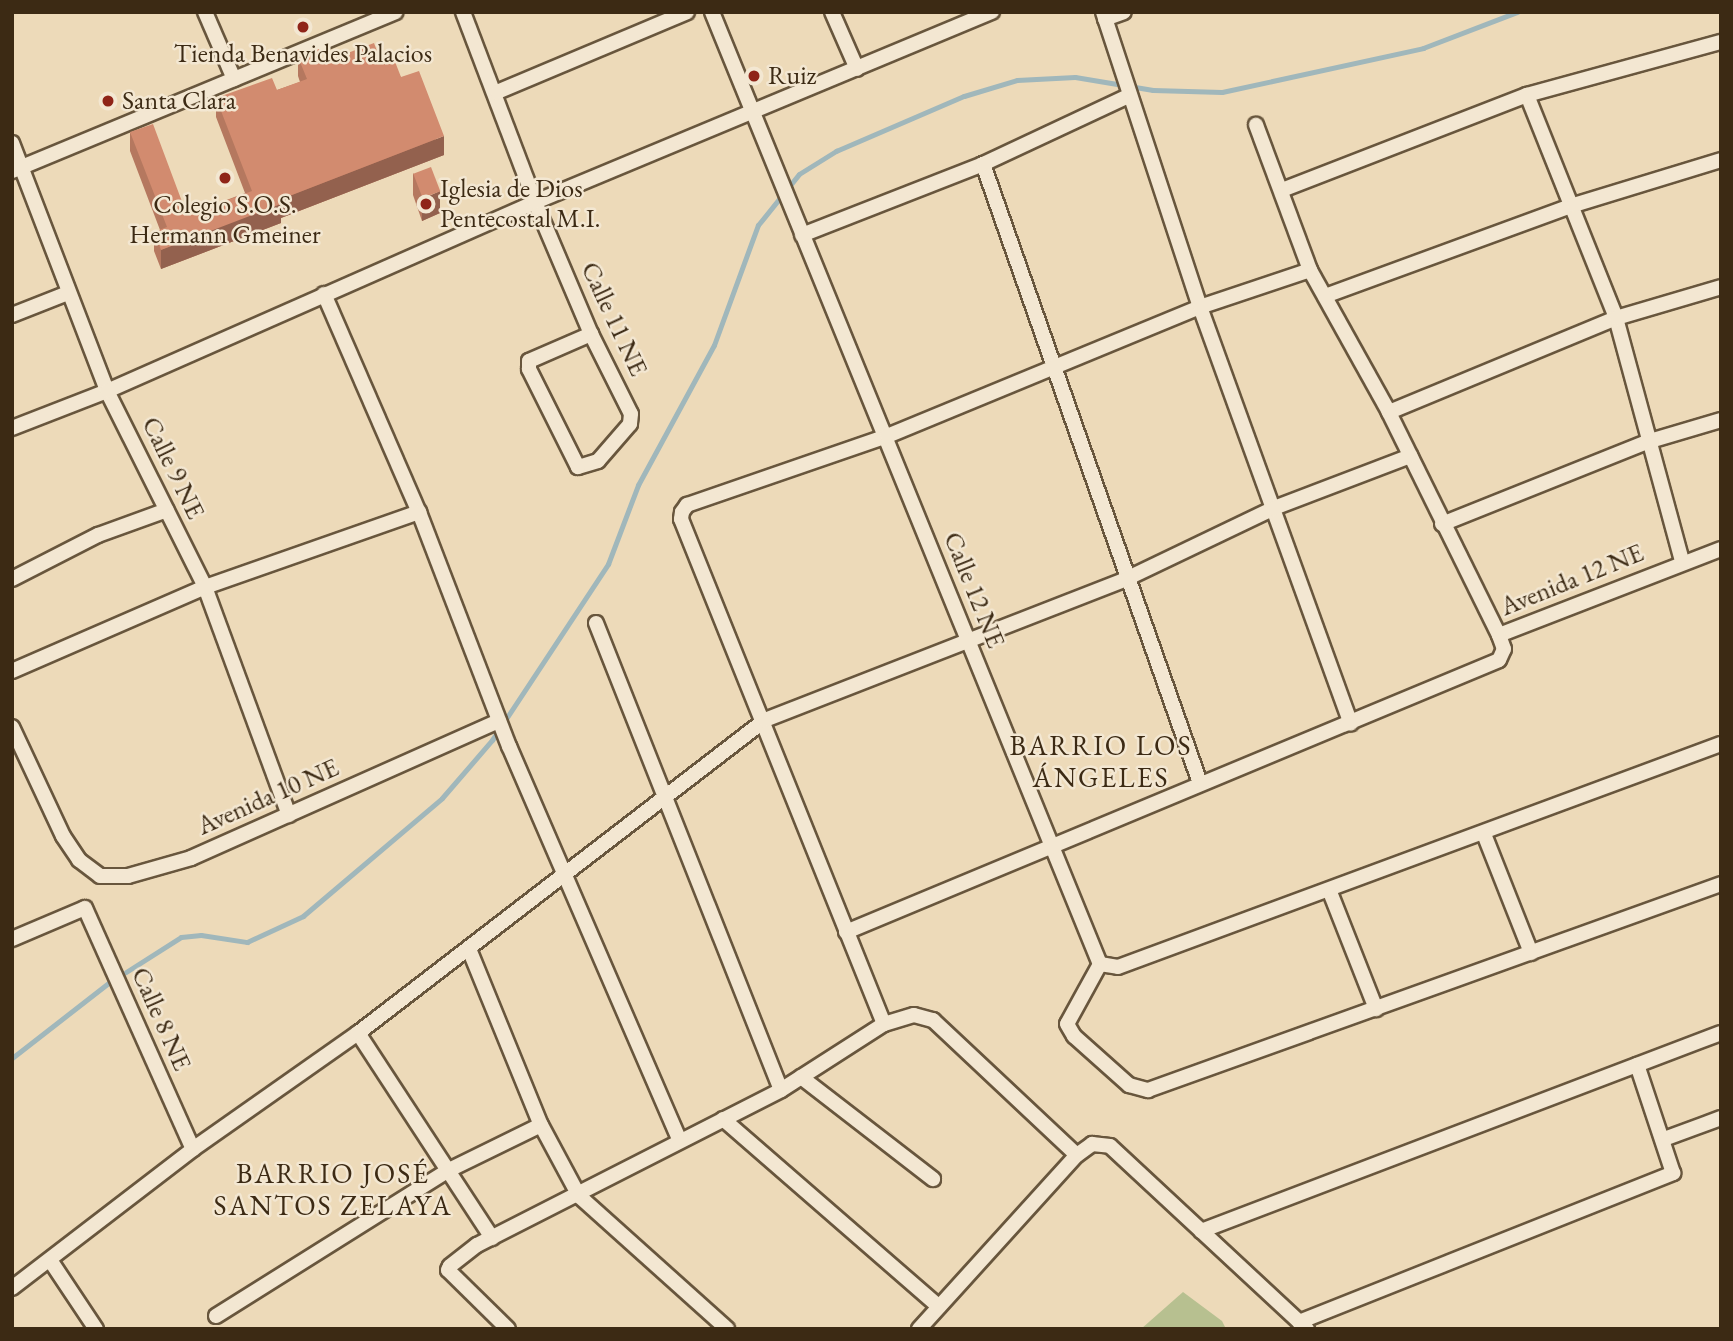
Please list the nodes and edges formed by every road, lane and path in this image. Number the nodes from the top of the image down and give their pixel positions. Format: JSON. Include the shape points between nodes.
{"nodes":[{"id":1,"x":205,"y":12,"type":"edge"},
{"id":2,"x":395,"y":12,"type":"edge"},
{"id":3,"x":463,"y":12,"type":"edge"},
{"id":4,"x":687,"y":12,"type":"edge"},
{"id":5,"x":712,"y":12,"type":"edge"},
{"id":6,"x":832,"y":12,"type":"edge"},
{"id":7,"x":992,"y":12,"type":"edge"},
{"id":8,"x":1124,"y":12,"type":"edge"},
{"id":9,"x":1104,"y":16,"type":"edge"},
{"id":10,"x":961,"y":17,"type":"edge"},
{"id":11,"x":1721,"y":42,"type":"edge"},
{"id":12,"x":857,"y":69,"type":"junction"},
{"id":13,"x":234,"y":79,"type":"junction"},
{"id":14,"x":497,"y":92,"type":"junction"},
{"id":15,"x":1129,"y":92,"type":"junction"},
{"id":16,"x":1527,"y":95,"type":"junction"},
{"id":17,"x":755,"y":113,"type":"junction"},
{"id":18,"x":1256,"y":125,"type":"dead end"},
{"id":19,"x":12,"y":143,"type":"edge"},
{"id":20,"x":1721,"y":160,"type":"edge"},
{"id":21,"x":983,"y":164,"type":"junction"},
{"id":22,"x":17,"y":169,"type":"edge"},
{"id":23,"x":1282,"y":190,"type":"junction"},
{"id":24,"x":535,"y":202,"type":"junction"},
{"id":25,"x":1574,"y":205,"type":"junction"},
{"id":26,"x":802,"y":235,"type":"junction"},
{"id":27,"x":1310,"y":270,"type":"junction"},
{"id":28,"x":1721,"y":287,"type":"edge"},
{"id":29,"x":68,"y":293,"type":"junction"},
{"id":30,"x":324,"y":294,"type":"junction"},
{"id":31,"x":1325,"y":296,"type":"junction"},
{"id":32,"x":1200,"y":307,"type":"junction"},
{"id":33,"x":12,"y":315,"type":"edge"},
{"id":34,"x":1616,"y":318,"type":"junction"},
{"id":35,"x":591,"y":334,"type":"junction"},
{"id":36,"x":1051,"y":366,"type":"junction"},
{"id":37,"x":107,"y":391,"type":"junction"},
{"id":38,"x":1389,"y":412,"type":"junction"},
{"id":39,"x":1721,"y":420,"type":"edge"},
{"id":40,"x":12,"y":428,"type":"edge"},
{"id":41,"x":887,"y":436,"type":"junction"},
{"id":42,"x":1650,"y":441,"type":"junction"},
{"id":43,"x":1410,"y":456,"type":"junction"},
{"id":44,"x":1274,"y":508,"type":"junction"},
{"id":45,"x":167,"y":510,"type":"junction"},
{"id":46,"x":419,"y":512,"type":"junction"},
{"id":47,"x":1441,"y":524,"type":"junction"},
{"id":48,"x":1721,"y":549,"type":"edge"},
{"id":49,"x":1682,"y":561,"type":"junction"},
{"id":50,"x":12,"y":579,"type":"edge"},
{"id":51,"x":1126,"y":579,"type":"junction"},
{"id":52,"x":205,"y":587,"type":"junction"},
{"id":53,"x":596,"y":622,"type":"dead end"},
{"id":54,"x":1499,"y":635,"type":"junction"},
{"id":55,"x":968,"y":640,"type":"junction"},
{"id":56,"x":12,"y":671,"type":"edge"},
{"id":57,"x":765,"y":720,"type":"junction"},
{"id":58,"x":499,"y":721,"type":"junction"},
{"id":59,"x":1351,"y":723,"type":"junction"},
{"id":60,"x":12,"y":727,"type":"edge"},
{"id":61,"x":1721,"y":744,"type":"edge"},
{"id":62,"x":1200,"y":783,"type":"junction"},
{"id":63,"x":665,"y":797,"type":"junction"},
{"id":64,"x":289,"y":815,"type":"junction"},
{"id":65,"x":1483,"y":834,"type":"junction"},
{"id":66,"x":1051,"y":845,"type":"junction"},
{"id":67,"x":569,"y":874,"type":"junction"},
{"id":68,"x":1721,"y":884,"type":"edge"},
{"id":69,"x":1330,"y":892,"type":"junction"},
{"id":70,"x":846,"y":932,"type":"junction"},
{"id":71,"x":12,"y":939,"type":"edge"},
{"id":72,"x":469,"y":948,"type":"junction"},
{"id":73,"x":1531,"y":953,"type":"junction"},
{"id":74,"x":1100,"y":964,"type":"junction"},
{"id":75,"x":1376,"y":1009,"type":"junction"},
{"id":76,"x":884,"y":1024,"type":"junction"},
{"id":77,"x":358,"y":1033,"type":"junction"},
{"id":78,"x":1721,"y":1033,"type":"edge"},
{"id":79,"x":1637,"y":1065,"type":"junction"},
{"id":80,"x":801,"y":1077,"type":"junction"},
{"id":81,"x":781,"y":1090,"type":"junction"},
{"id":82,"x":1721,"y":1118,"type":"edge"},
{"id":83,"x":723,"y":1119,"type":"junction"},
{"id":84,"x":541,"y":1125,"type":"junction"},
{"id":85,"x":1664,"y":1139,"type":"junction"},
{"id":86,"x":680,"y":1141,"type":"junction"},
{"id":87,"x":193,"y":1149,"type":"junction"},
{"id":88,"x":1077,"y":1155,"type":"junction"},
{"id":89,"x":449,"y":1170,"type":"junction"},
{"id":90,"x":933,"y":1179,"type":"dead end"},
{"id":91,"x":579,"y":1196,"type":"junction"},
{"id":92,"x":1201,"y":1231,"type":"junction"},
{"id":93,"x":492,"y":1238,"type":"junction"},
{"id":94,"x":50,"y":1259,"type":"junction"},
{"id":95,"x":12,"y":1288,"type":"edge"},
{"id":96,"x":939,"y":1307,"type":"junction"},
{"id":97,"x":216,"y":1316,"type":"dead end"},
{"id":98,"x":1303,"y":1325,"type":"edge"},
{"id":99,"x":96,"y":1329,"type":"edge"},
{"id":100,"x":508,"y":1329,"type":"edge"},
{"id":101,"x":727,"y":1329,"type":"edge"},
{"id":102,"x":919,"y":1329,"type":"edge"}],
"edges":[{"from":1,"to":13,"type":"street"},
{"from":2,"to":13,"type":"street"},
{"from":3,"to":14,"type":"street","name":"Calle 11 NE"},
{"from":4,"to":14,"type":"street"},
{"from":5,"to":17,"type":"street"},
{"from":6,"to":12,"type":"street"},
{"from":7,"to":10,"type":"street"},
{"from":8,"to":9,"type":"street"},
{"from":9,"to":15,"type":"street"},
{"from":10,"to":12,"type":"street"},
{"from":11,"to":16,"type":"street"},
{"from":12,"to":17,"type":"street"},
{"from":13,"to":22,"type":"street"},
{"from":14,"to":24,"type":"street","name":"Calle 11 NE"},
{"from":15,"to":21,"type":"street"},
{"from":15,"to":32,"type":"street"},
{"from":16,"to":23,"type":"street"},
{"from":16,"to":25,"type":"street"},
{"from":17,"to":24,"type":"street"},
{"from":17,"to":26,"type":"street","name":"Calle 12 NE"},
{"from":18,"to":23,"type":"street"},
{"from":19,"to":22,"type":"street","name":"Calle 9 NE"},
{"from":20,"to":25,"type":"street"},
{"from":21,"to":26,"type":"street"},
{"from":21,"to":36,"type":"street"},
{"from":22,"to":29,"type":"street","name":"Calle 9 NE"},
{"from":23,"to":27,"type":"street"},
{"from":24,"to":30,"type":"street"},
{"from":24,"to":35,"type":"street","name":"Calle 11 NE"},
{"from":25,"to":31,"type":"street"},
{"from":25,"to":34,"type":"street"},
{"from":26,"to":41,"type":"street","name":"Calle 12 NE"},
{"from":27,"to":31,"type":"street"},
{"from":27,"to":32,"type":"street"},
{"from":28,"to":34,"type":"street"},
{"from":29,"to":33,"type":"street"},
{"from":29,"to":37,"type":"street","name":"Calle 9 NE"},
{"from":30,"to":37,"type":"street"},
{"from":30,"to":46,"type":"street"},
{"from":31,"to":38,"type":"street"},
{"from":32,"to":36,"type":"street"},
{"from":32,"to":44,"type":"street"},
{"from":34,"to":38,"type":"street"},
{"from":34,"to":42,"type":"street"},
{"from":35,"to":35,"type":"street","name":"Calle 11 NE","via":[[631,414],[630,424],[598,461],[578,467],[529,369],[529,360]]},
{"from":36,"to":41,"type":"street"},
{"from":36,"to":51,"type":"street"},
{"from":37,"to":40,"type":"street"},
{"from":37,"to":45,"type":"street","name":"Calle 9 NE"},
{"from":38,"to":43,"type":"street"},
{"from":39,"to":42,"type":"street"},
{"from":41,"to":55,"type":"street","name":"Calle 12 NE"},
{"from":41,"to":57,"type":"street","via":[[687,505],[682,512],[681,519]]},
{"from":42,"to":47,"type":"street"},
{"from":42,"to":49,"type":"street"},
{"from":43,"to":44,"type":"street"},
{"from":43,"to":47,"type":"street"},
{"from":44,"to":51,"type":"street"},
{"from":44,"to":59,"type":"street"},
{"from":45,"to":50,"type":"street","via":[[98,535]]},
{"from":45,"to":52,"type":"street","name":"Calle 9 NE"},
{"from":46,"to":52,"type":"street"},
{"from":46,"to":58,"type":"street"},
{"from":47,"to":54,"type":"street"},
{"from":48,"to":49,"type":"street","name":"Avenida 12 NE"},
{"from":49,"to":54,"type":"street","name":"Avenida 12 NE"},
{"from":51,"to":55,"type":"street"},
{"from":51,"to":62,"type":"street"},
{"from":52,"to":56,"type":"street"},
{"from":52,"to":64,"type":"street","name":"Calle 9 NE"},
{"from":53,"to":63,"type":"street"},
{"from":54,"to":59,"type":"street","name":"Avenida 12 NE","via":[[1504,649],[1499,660]]},
{"from":55,"to":57,"type":"street"},
{"from":55,"to":66,"type":"street","name":"Calle 12 NE"},
{"from":57,"to":63,"type":"street"},
{"from":57,"to":70,"type":"street"},
{"from":58,"to":64,"type":"street","name":"Avenida 10 NE"},
{"from":58,"to":67,"type":"street"},
{"from":59,"to":62,"type":"street"},
{"from":60,"to":64,"type":"street","name":"Avenida 10 NE","via":[[63,836],[79,860],[100,876],[128,876],[191,858]]},
{"from":61,"to":65,"type":"street"},
{"from":62,"to":66,"type":"street"},
{"from":63,"to":67,"type":"street"},
{"from":63,"to":81,"type":"street"},
{"from":65,"to":69,"type":"street"},
{"from":65,"to":73,"type":"street"},
{"from":66,"to":70,"type":"street"},
{"from":66,"to":74,"type":"street","name":"Calle 12 NE"},
{"from":67,"to":72,"type":"street"},
{"from":67,"to":86,"type":"street"},
{"from":68,"to":73,"type":"street"},
{"from":69,"to":74,"type":"street","via":[[1118,967]]},
{"from":69,"to":75,"type":"street"},
{"from":70,"to":76,"type":"street"},
{"from":71,"to":87,"type":"street","name":"Calle 8 NE","via":[[85,908]]},
{"from":72,"to":77,"type":"street"},
{"from":72,"to":84,"type":"street"},
{"from":73,"to":75,"type":"street"},
{"from":74,"to":75,"type":"street","via":[[1067,1024],[1074,1037],[1129,1085],[1148,1090]]},
{"from":76,"to":80,"type":"street"},
{"from":76,"to":88,"type":"street","via":[[914,1015],[933,1020]]},
{"from":77,"to":87,"type":"street"},
{"from":77,"to":89,"type":"street"},
{"from":78,"to":79,"type":"street"},
{"from":79,"to":85,"type":"street"},
{"from":79,"to":92,"type":"street"},
{"from":80,"to":81,"type":"street"},
{"from":80,"to":90,"type":"street"},
{"from":81,"to":83,"type":"street"},
{"from":82,"to":85,"type":"street"},
{"from":83,"to":86,"type":"street"},
{"from":83,"to":96,"type":"street"},
{"from":84,"to":89,"type":"street"},
{"from":84,"to":91,"type":"street"},
{"from":85,"to":98,"type":"street","via":[[1674,1165],[1666,1178]]},
{"from":86,"to":91,"type":"street"},
{"from":87,"to":94,"type":"street"},
{"from":88,"to":92,"type":"street","via":[[1092,1144],[1110,1146]]},
{"from":88,"to":96,"type":"street"},
{"from":89,"to":93,"type":"street"},
{"from":89,"to":97,"type":"street"},
{"from":91,"to":93,"type":"street"},
{"from":91,"to":101,"type":"street"},
{"from":92,"to":98,"type":"street"},
{"from":93,"to":100,"type":"street","via":[[449,1270]]},
{"from":94,"to":95,"type":"street"},
{"from":94,"to":99,"type":"street"},
{"from":96,"to":102,"type":"street"}]}
